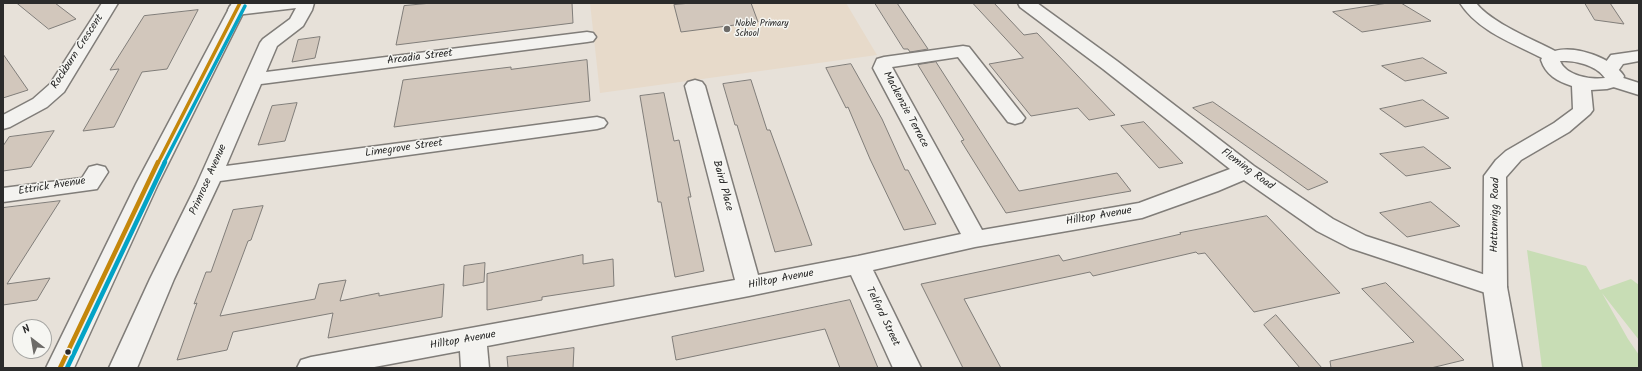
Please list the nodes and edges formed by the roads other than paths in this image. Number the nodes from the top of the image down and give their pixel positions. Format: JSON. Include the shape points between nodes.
{"nodes":[{"id":1,"x":110,"y":3,"type":"edge"},
{"id":2,"x":299,"y":3,"type":"edge"},
{"id":3,"x":306,"y":3,"type":"edge"},
{"id":4,"x":1026,"y":3,"type":"edge"},
{"id":5,"x":1468,"y":3,"type":"edge"},
{"id":6,"x":238,"y":7,"type":"edge"},
{"id":7,"x":587,"y":38,"type":"dead end"},
{"id":8,"x":1639,"y":56,"type":"edge"},
{"id":9,"x":1553,"y":57,"type":"junction"},
{"id":10,"x":1612,"y":75,"type":"junction"},
{"id":11,"x":253,"y":80,"type":"junction"},
{"id":12,"x":1581,"y":82,"type":"junction"},
{"id":13,"x":695,"y":86,"type":"dead end"},
{"id":14,"x":1639,"y":89,"type":"edge"},
{"id":15,"x":1015,"y":118,"type":"dead end"},
{"id":16,"x":3,"y":123,"type":"edge"},
{"id":17,"x":597,"y":123,"type":"dead end"},
{"id":18,"x":97,"y":172,"type":"dead end"},
{"id":19,"x":1246,"y":172,"type":"junction"},
{"id":20,"x":212,"y":175,"type":"junction"},
{"id":21,"x":3,"y":195,"type":"edge"},
{"id":22,"x":974,"y":239,"type":"junction"},
{"id":23,"x":858,"y":266,"type":"junction"},
{"id":24,"x":749,"y":287,"type":"junction"},
{"id":25,"x":1495,"y":287,"type":"junction"},
{"id":26,"x":473,"y":339,"type":"junction"},
{"id":27,"x":60,"y":368,"type":"edge"},
{"id":28,"x":123,"y":368,"type":"edge"},
{"id":29,"x":311,"y":368,"type":"edge"},
{"id":30,"x":475,"y":368,"type":"edge"},
{"id":31,"x":907,"y":368,"type":"edge"},
{"id":32,"x":1508,"y":368,"type":"edge"}],
"edges":[{"from":1,"to":16,"type":"street","name":"Rockburn Crescent","via":[[57,88],[40,103]]},
{"from":2,"to":6,"type":"street"},
{"from":3,"to":11,"type":"street","name":"Primrose Avenue","via":[[297,22],[269,43]]},
{"from":4,"to":19,"type":"street","name":"Fleming Road","via":[[1110,65]]},
{"from":5,"to":9,"type":"street","via":[[1470,9],[1492,24]]},
{"from":6,"to":27,"type":"street","via":[[96,286]]},
{"from":7,"to":11,"type":"street","name":"Arcadia Street"},
{"from":8,"to":10,"type":"street","via":[[1617,59]]},
{"from":9,"to":10,"type":"street","via":[[1576,56],[1599,64]]},
{"from":9,"to":12,"type":"street","via":[[1550,65],[1555,70]]},
{"from":10,"to":12,"type":"street","via":[[1606,84]]},
{"from":10,"to":14,"type":"street"},
{"from":11,"to":20,"type":"street","name":"Primrose Avenue"},
{"from":12,"to":25,"type":"street","name":"Hattonrigg Road","via":[[1583,110],[1573,121],[1502,164],[1495,176]]},
{"from":13,"to":24,"type":"street","name":"Baird Place"},
{"from":15,"to":22,"type":"street","name":"Mackenzie Terrace","via":[[963,50],[884,63],[882,68]]},
{"from":17,"to":20,"type":"street","name":"Limegrove Street"},
{"from":18,"to":21,"type":"street","name":"Ettrick Avenue","via":[[89,184]]},
{"from":19,"to":22,"type":"street","name":"Hilltop Avenue","via":[[1142,210]]},
{"from":19,"to":25,"type":"street","name":"Fleming Road","via":[[1325,225],[1358,242]]},
{"from":20,"to":28,"type":"street","name":"Primrose Avenue"},
{"from":22,"to":23,"type":"street","name":"Hilltop Avenue"},
{"from":23,"to":24,"type":"street","name":"Hilltop Avenue"},
{"from":23,"to":31,"type":"street","name":"Telford Street"},
{"from":24,"to":26,"type":"street","name":"Hilltop Avenue"},
{"from":25,"to":32,"type":"street","name":"Hattonrigg Road"},
{"from":26,"to":29,"type":"street","name":"Hilltop Avenue"},
{"from":26,"to":30,"type":"street"}]}
